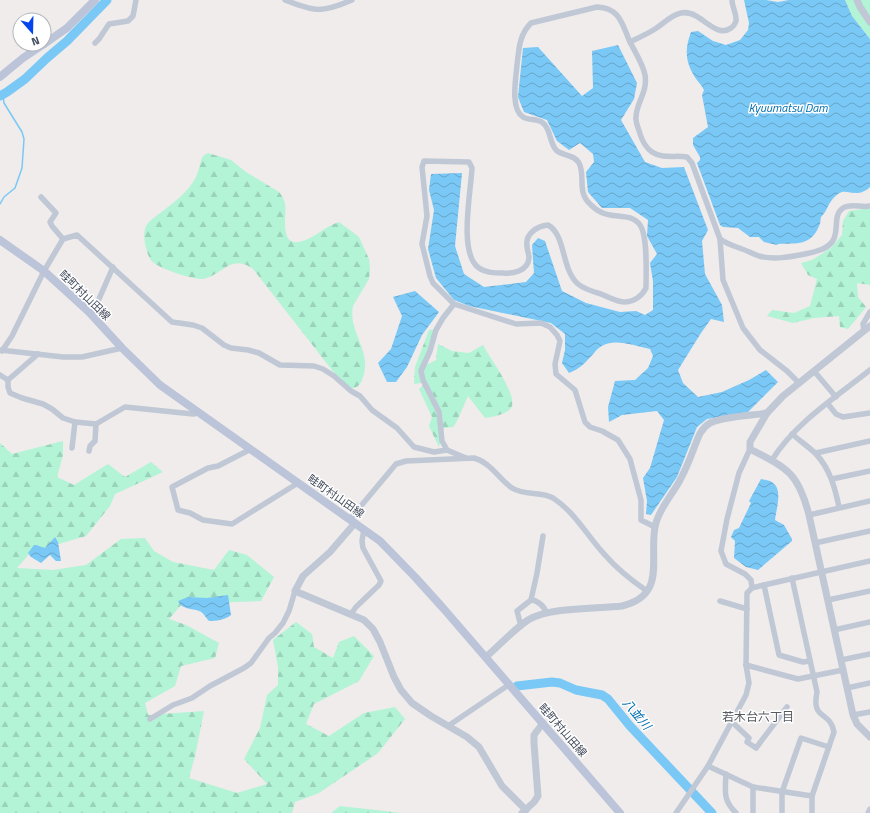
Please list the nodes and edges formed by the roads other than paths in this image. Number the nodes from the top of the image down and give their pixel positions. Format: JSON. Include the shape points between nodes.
{"nodes":[{"id":1,"x":95,"y":0,"type":"edge"},
{"id":2,"x":136,"y":0,"type":"edge"},
{"id":3,"x":285,"y":0,"type":"edge"},
{"id":4,"x":352,"y":0,"type":"edge"},
{"id":5,"x":732,"y":0,"type":"edge"},
{"id":6,"x":858,"y":0,"type":"edge"},
{"id":7,"x":870,"y":22,"type":"edge"},
{"id":8,"x":52,"y":38,"type":"edge"},
{"id":9,"x":630,"y":42,"type":"junction"},
{"id":10,"x":95,"y":43,"type":"dead end"},
{"id":11,"x":32,"y":52,"type":"edge"},
{"id":12,"x":0,"y":77,"type":"edge"},
{"id":13,"x":41,"y":197,"type":"dead end"},
{"id":14,"x":870,"y":206,"type":"edge"},
{"id":15,"x":63,"y":239,"type":"junction"},
{"id":16,"x":720,"y":239,"type":"junction"},
{"id":17,"x":0,"y":240,"type":"edge"},
{"id":18,"x":114,"y":268,"type":"junction"},
{"id":19,"x":44,"y":271,"type":"junction"},
{"id":20,"x":454,"y":304,"type":"junction"},
{"id":21,"x":870,"y":312,"type":"edge"},
{"id":22,"x":92,"y":315,"type":"junction"},
{"id":23,"x":867,"y":328,"type":"edge"},
{"id":24,"x":122,"y":348,"type":"junction"},
{"id":25,"x":1,"y":351,"type":"edge"},
{"id":26,"x":38,"y":354,"type":"junction"},
{"id":27,"x":870,"y":370,"type":"edge"},
{"id":28,"x":814,"y":371,"type":"junction"},
{"id":29,"x":0,"y":375,"type":"edge"},
{"id":30,"x":8,"y":380,"type":"junction"},
{"id":31,"x":799,"y":382,"type":"junction"},
{"id":32,"x":836,"y":397,"type":"junction"},
{"id":33,"x":828,"y":404,"type":"junction"},
{"id":34,"x":198,"y":413,"type":"junction"},
{"id":35,"x":767,"y":413,"type":"junction"},
{"id":36,"x":870,"y":413,"type":"edge"},
{"id":37,"x":75,"y":422,"type":"junction"},
{"id":38,"x":96,"y":424,"type":"junction"},
{"id":39,"x":792,"y":434,"type":"junction"},
{"id":40,"x":870,"y":441,"type":"edge"},
{"id":41,"x":72,"y":448,"type":"dead end"},
{"id":42,"x":251,"y":449,"type":"junction"},
{"id":43,"x":750,"y":449,"type":"junction"},
{"id":44,"x":447,"y":450,"type":"junction"},
{"id":45,"x":89,"y":451,"type":"dead end"},
{"id":46,"x":816,"y":454,"type":"junction"},
{"id":47,"x":466,"y":458,"type":"junction"},
{"id":48,"x":772,"y":460,"type":"junction"},
{"id":49,"x":870,"y":471,"type":"edge"},
{"id":50,"x":832,"y":480,"type":"junction"},
{"id":51,"x":298,"y":483,"type":"junction"},
{"id":52,"x":870,"y":501,"type":"edge"},
{"id":53,"x":839,"y":507,"type":"junction"},
{"id":54,"x":809,"y":515,"type":"junction"},
{"id":55,"x":352,"y":521,"type":"junction"},
{"id":56,"x":655,"y":527,"type":"junction"},
{"id":57,"x":364,"y":529,"type":"junction"},
{"id":58,"x":870,"y":531,"type":"edge"},
{"id":59,"x":543,"y":536,"type":"dead end"},
{"id":60,"x":815,"y":543,"type":"junction"},
{"id":61,"x":870,"y":560,"type":"edge"},
{"id":62,"x":821,"y":571,"type":"junction"},
{"id":63,"x":792,"y":578,"type":"junction"},
{"id":64,"x":764,"y":585,"type":"junction"},
{"id":65,"x":752,"y":588,"type":"junction"},
{"id":66,"x":647,"y":590,"type":"junction"},
{"id":67,"x":295,"y":591,"type":"junction"},
{"id":68,"x":870,"y":591,"type":"edge"},
{"id":69,"x":531,"y":600,"type":"junction"},
{"id":70,"x":828,"y":600,"type":"junction"},
{"id":71,"x":720,"y":601,"type":"dead end"},
{"id":72,"x":747,"y":609,"type":"junction"},
{"id":73,"x":546,"y":612,"type":"junction"},
{"id":74,"x":351,"y":614,"type":"junction"},
{"id":75,"x":870,"y":622,"type":"edge"},
{"id":76,"x":521,"y":626,"type":"junction"},
{"id":77,"x":834,"y":630,"type":"junction"},
{"id":78,"x":870,"y":654,"type":"edge"},
{"id":79,"x":486,"y":657,"type":"junction"},
{"id":80,"x":841,"y":660,"type":"junction"},
{"id":81,"x":810,"y":661,"type":"junction"},
{"id":82,"x":746,"y":665,"type":"junction"},
{"id":83,"x":843,"y":670,"type":"junction"},
{"id":84,"x":813,"y":677,"type":"junction"},
{"id":85,"x":870,"y":682,"type":"edge"},
{"id":86,"x":510,"y":684,"type":"junction"},
{"id":87,"x":847,"y":688,"type":"junction"},
{"id":88,"x":787,"y":707,"type":"dead end"},
{"id":89,"x":870,"y":712,"type":"edge"},
{"id":90,"x":853,"y":715,"type":"junction"},
{"id":91,"x":150,"y":719,"type":"dead end"},
{"id":92,"x":732,"y":722,"type":"junction"},
{"id":93,"x":543,"y":723,"type":"junction"},
{"id":94,"x":448,"y":726,"type":"junction"},
{"id":95,"x":870,"y":737,"type":"edge"},
{"id":96,"x":829,"y":747,"type":"junction"},
{"id":97,"x":708,"y":766,"type":"junction"},
{"id":98,"x":726,"y":774,"type":"junction"},
{"id":99,"x":753,"y":787,"type":"junction"},
{"id":100,"x":782,"y":792,"type":"junction"},
{"id":101,"x":812,"y":796,"type":"junction"},
{"id":102,"x":870,"y":809,"type":"edge"},
{"id":103,"x":524,"y":811,"type":"edge"},
{"id":104,"x":620,"y":813,"type":"edge"},
{"id":105,"x":676,"y":813,"type":"edge"},
{"id":106,"x":736,"y":813,"type":"edge"},
{"id":107,"x":753,"y":813,"type":"edge"},
{"id":108,"x":782,"y":813,"type":"edge"},
{"id":109,"x":812,"y":813,"type":"edge"},
{"id":110,"x":868,"y":813,"type":"edge"}],
"edges":[{"from":1,"to":8,"type":"main road","via":[[72,24]]},
{"from":2,"to":10,"type":"street","via":[[128,21],[109,24]]},
{"from":3,"to":4,"type":"street","via":[[302,7],[321,10]]},
{"from":5,"to":9,"type":"street","via":[[736,22],[729,30],[718,30],[696,16],[681,13]]},
{"from":6,"to":7,"type":"street"},
{"from":9,"to":16,"type":"street","via":[[645,75],[643,94],[636,117],[642,138],[651,152],[661,156],[687,157],[692,163]]},
{"from":9,"to":20,"type":"street","via":[[620,20],[614,12],[605,8],[597,7],[531,23],[521,36],[515,103],[522,116],[543,122],[557,151],[575,158],[579,163],[582,190],[590,205],[602,213],[626,217],[639,223],[644,236],[646,288],[643,294],[625,302],[579,285],[568,269],[555,230],[548,225],[538,227],[529,235],[529,257],[522,270],[508,274],[482,270],[475,266],[468,252],[467,226],[472,168],[469,162],[424,161],[422,167],[427,216],[422,244],[433,283]]},
{"from":11,"to":12,"type":"main road"},
{"from":13,"to":15,"type":"street","via":[[56,213],[50,222]]},
{"from":14,"to":16,"type":"street","via":[[844,207],[837,216],[836,232],[832,242],[825,248],[812,252],[773,258],[728,245]]},
{"from":15,"to":18,"type":"street","via":[[77,235]]},
{"from":15,"to":19,"type":"street"},
{"from":16,"to":31,"type":"street","via":[[723,280],[743,328],[760,350]]},
{"from":17,"to":19,"type":"main road","name":"畦町村山田線"},
{"from":18,"to":22,"type":"street"},
{"from":18,"to":44,"type":"street","via":[[172,322],[202,328],[224,345],[258,353],[280,365],[314,366],[323,369],[351,392],[360,396],[414,447],[434,452]]},
{"from":19,"to":22,"type":"main road","name":"畦町村山田線"},
{"from":19,"to":25,"type":"street","via":[[12,336]]},
{"from":20,"to":44,"type":"street","via":[[436,330],[421,371],[440,417],[442,441]]},
{"from":20,"to":56,"type":"street","via":[[516,324],[541,323],[550,327],[560,341],[555,364],[556,374],[575,390],[585,422],[618,440],[630,459],[641,500],[641,520]]},
{"from":21,"to":23,"type":"street","via":[[863,324]]},
{"from":22,"to":24,"type":"main road","name":"畦町村山田線"},
{"from":23,"to":28,"type":"street"},
{"from":24,"to":26,"type":"street","via":[[82,357]]},
{"from":24,"to":34,"type":"main road","name":"畦町村山田線","via":[[160,385]]},
{"from":25,"to":26,"type":"street"},
{"from":26,"to":30,"type":"street"},
{"from":27,"to":32,"type":"street"},
{"from":28,"to":31,"type":"street"},
{"from":28,"to":32,"type":"street"},
{"from":29,"to":30,"type":"street"},
{"from":30,"to":37,"type":"street","via":[[10,393],[43,404],[63,418]]},
{"from":31,"to":35,"type":"street"},
{"from":32,"to":33,"type":"street"},
{"from":33,"to":36,"type":"street","via":[[836,414],[843,417]]},
{"from":33,"to":39,"type":"street"},
{"from":34,"to":38,"type":"street","via":[[126,407]]},
{"from":34,"to":42,"type":"main road","name":"畦町村山田線"},
{"from":35,"to":43,"type":"street","via":[[750,442]]},
{"from":35,"to":56,"type":"street","via":[[721,419],[701,431],[680,481],[657,519]]},
{"from":37,"to":38,"type":"street"},
{"from":37,"to":41,"type":"street"},
{"from":38,"to":45,"type":"street","via":[[95,441]]},
{"from":39,"to":46,"type":"street"},
{"from":39,"to":48,"type":"street"},
{"from":40,"to":46,"type":"street"},
{"from":42,"to":51,"type":"main road","name":"畦町村山田線"},
{"from":42,"to":51,"type":"street","via":[[172,488],[178,510],[203,520],[232,524]]},
{"from":43,"to":48,"type":"street"},
{"from":43,"to":65,"type":"street","via":[[739,473],[721,552],[726,564],[751,580]]},
{"from":44,"to":47,"type":"street"},
{"from":46,"to":50,"type":"street","via":[[826,466]]},
{"from":47,"to":55,"type":"street","via":[[406,461],[396,464]]},
{"from":47,"to":66,"type":"street","via":[[481,460],[505,482],[522,493],[553,498],[579,520],[605,555],[625,575]]},
{"from":48,"to":54,"type":"street","via":[[797,481]]},
{"from":49,"to":50,"type":"street"},
{"from":50,"to":53,"type":"street"},
{"from":51,"to":55,"type":"main road","name":"畦町村山田線"},
{"from":52,"to":53,"type":"street"},
{"from":53,"to":54,"type":"street"},
{"from":54,"to":60,"type":"street"},
{"from":55,"to":57,"type":"main road","name":"畦町村山田線"},
{"from":55,"to":67,"type":"street","via":[[330,552],[303,576]]},
{"from":56,"to":66,"type":"street","via":[[654,574]]},
{"from":57,"to":74,"type":"street","via":[[363,548],[381,581]]},
{"from":57,"to":79,"type":"main road","name":"畦町村山田線","via":[[380,541],[416,577]]},
{"from":58,"to":60,"type":"street"},
{"from":59,"to":69,"type":"street"},
{"from":60,"to":62,"type":"street"},
{"from":61,"to":62,"type":"street"},
{"from":62,"to":63,"type":"street"},
{"from":62,"to":70,"type":"street"},
{"from":63,"to":64,"type":"street"},
{"from":63,"to":81,"type":"street"},
{"from":64,"to":65,"type":"street"},
{"from":64,"to":81,"type":"street","via":[[779,655],[803,662]]},
{"from":65,"to":72,"type":"street","via":[[747,593]]},
{"from":66,"to":73,"type":"street","via":[[634,602],[622,606]]},
{"from":67,"to":74,"type":"street"},
{"from":67,"to":91,"type":"street","via":[[283,623],[251,662],[192,698],[173,705]]},
{"from":68,"to":70,"type":"street"},
{"from":69,"to":73,"type":"street","via":[[545,608]]},
{"from":69,"to":76,"type":"street","via":[[517,611]]},
{"from":70,"to":77,"type":"street"},
{"from":71,"to":72,"type":"street"},
{"from":72,"to":82,"type":"street"},
{"from":73,"to":76,"type":"street"},
{"from":74,"to":94,"type":"street","via":[[364,620],[373,629],[394,677],[412,703]]},
{"from":75,"to":77,"type":"street"},
{"from":76,"to":79,"type":"street"},
{"from":77,"to":80,"type":"street"},
{"from":78,"to":80,"type":"street"},
{"from":79,"to":86,"type":"main road","name":"畦町村山田線"},
{"from":80,"to":83,"type":"street"},
{"from":81,"to":84,"type":"street"},
{"from":82,"to":84,"type":"street","via":[[798,679]]},
{"from":82,"to":92,"type":"street","via":[[748,690]]},
{"from":83,"to":84,"type":"street"},
{"from":83,"to":87,"type":"street"},
{"from":84,"to":96,"type":"street","via":[[817,692],[815,705],[818,712],[833,725],[834,732]]},
{"from":85,"to":87,"type":"street"},
{"from":86,"to":93,"type":"main road","name":"畦町村山田線"},
{"from":86,"to":94,"type":"street"},
{"from":87,"to":90,"type":"street"},
{"from":88,"to":92,"type":"street","via":[[756,748],[747,742],[749,738]]},
{"from":89,"to":90,"type":"street"},
{"from":90,"to":95,"type":"street","via":[[857,724]]},
{"from":92,"to":97,"type":"street"},
{"from":93,"to":103,"type":"street","via":[[534,736],[538,796]]},
{"from":93,"to":104,"type":"main road","name":"畦町村山田線"},
{"from":94,"to":103,"type":"street","via":[[479,747],[502,786]]},
{"from":96,"to":100,"type":"street","via":[[800,738]]},
{"from":96,"to":101,"type":"street"},
{"from":97,"to":98,"type":"street"},
{"from":97,"to":105,"type":"street"},
{"from":98,"to":99,"type":"street"},
{"from":98,"to":106,"type":"street","via":[[725,796]]},
{"from":99,"to":100,"type":"street"},
{"from":99,"to":107,"type":"street"},
{"from":100,"to":101,"type":"street"},
{"from":100,"to":108,"type":"street"},
{"from":101,"to":109,"type":"street"},
{"from":102,"to":110,"type":"street"}]}
